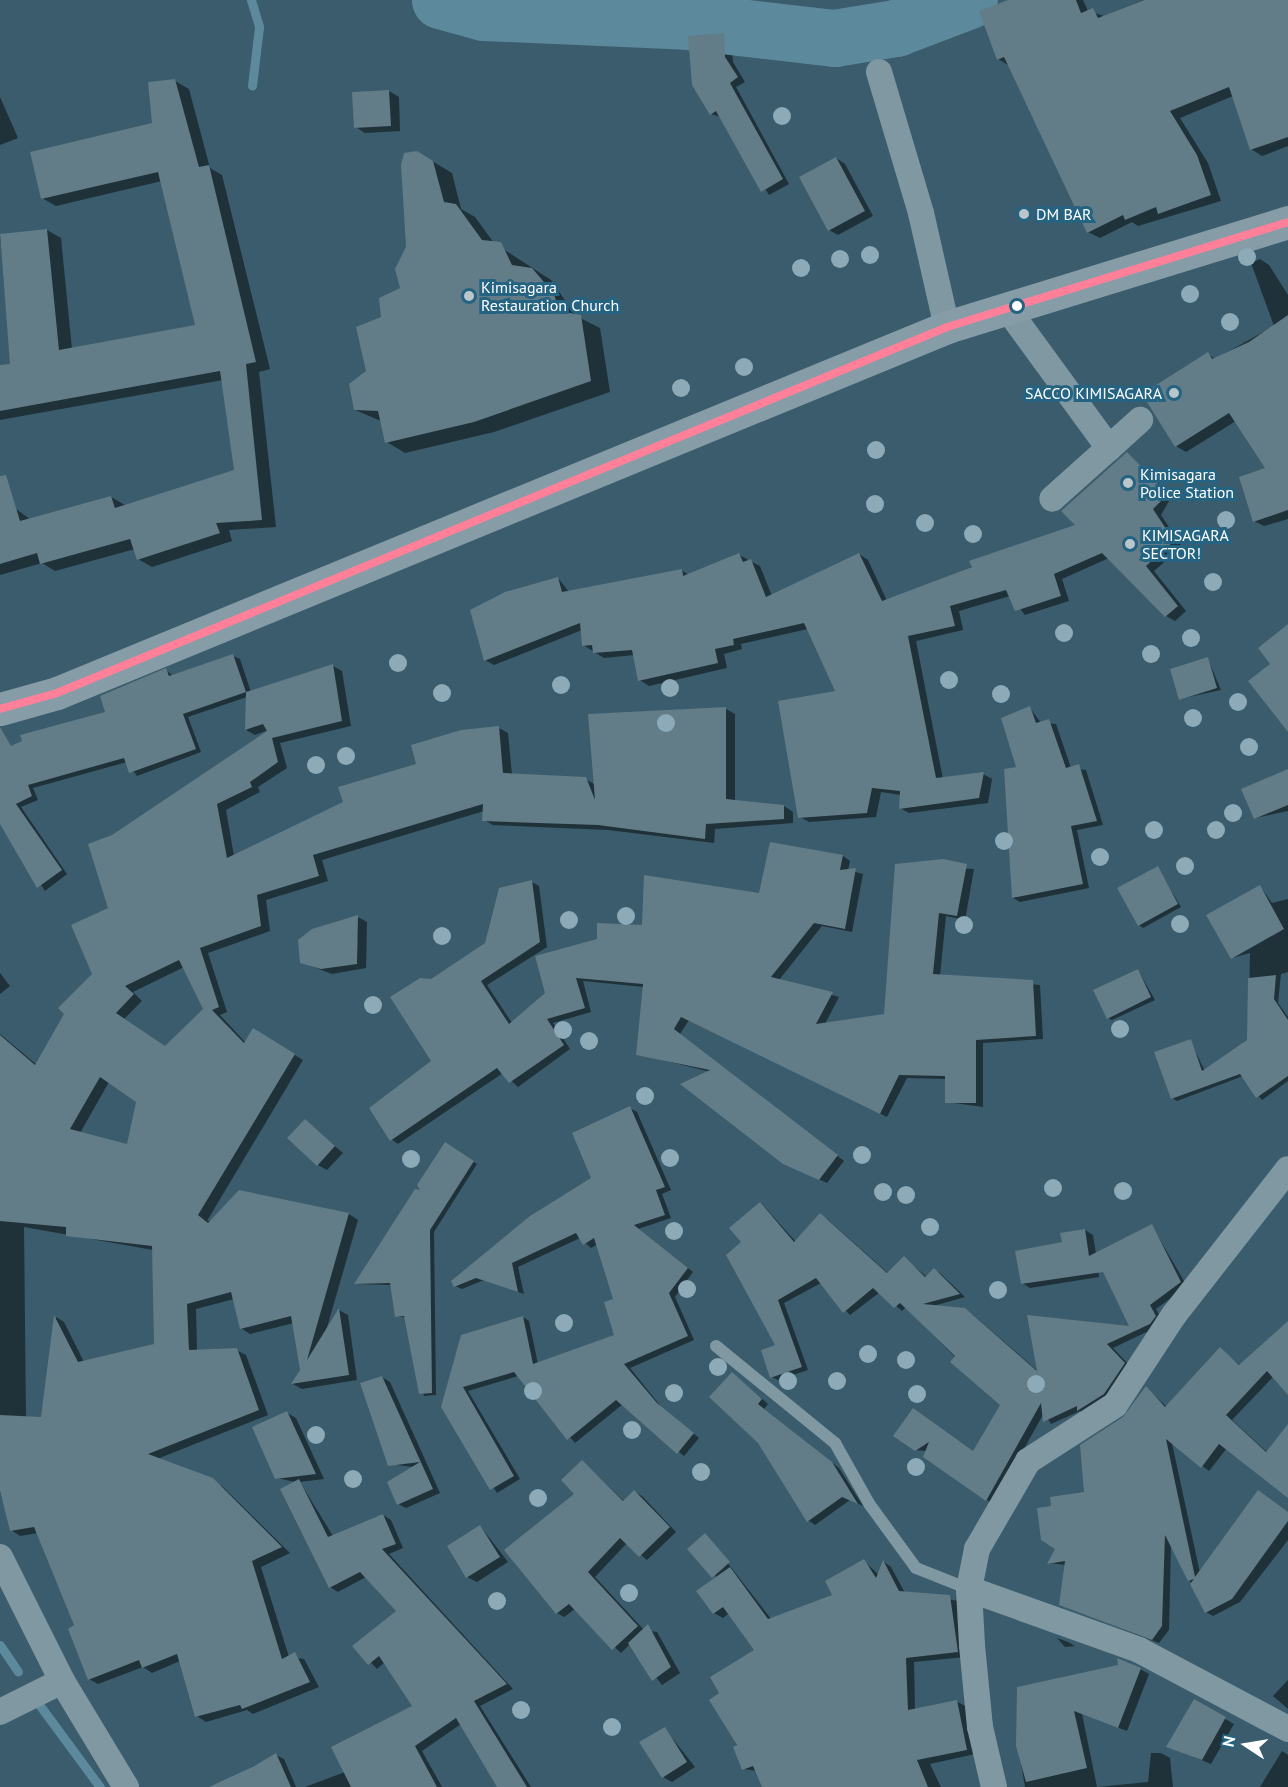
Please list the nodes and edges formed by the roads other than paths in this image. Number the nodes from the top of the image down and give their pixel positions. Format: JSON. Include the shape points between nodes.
{"nodes":[{"id":1,"x":879,"y":72,"type":"dead end"},
{"id":2,"x":1288,"y":222,"type":"edge"},
{"id":3,"x":1009,"y":311,"type":"junction"},
{"id":4,"x":947,"y":327,"type":"junction"},
{"id":5,"x":1140,"y":420,"type":"dead end"},
{"id":6,"x":1109,"y":448,"type":"junction"},
{"id":7,"x":1053,"y":499,"type":"dead end"},
{"id":8,"x":0,"y":709,"type":"edge"},
{"id":9,"x":1288,"y":1169,"type":"edge"},
{"id":10,"x":716,"y":1346,"type":"dead end"},
{"id":11,"x":0,"y":1557,"type":"edge"},
{"id":12,"x":969,"y":1589,"type":"junction"},
{"id":13,"x":62,"y":1681,"type":"junction"},
{"id":14,"x":0,"y":1712,"type":"edge"},
{"id":15,"x":1288,"y":1729,"type":"edge"},
{"id":16,"x":126,"y":1787,"type":"edge"},
{"id":17,"x":994,"y":1787,"type":"edge"}],
"edges":[{"from":1,"to":4,"type":"street","via":[[921,213]]},
{"from":2,"to":3,"type":"main road"},
{"from":3,"to":4,"type":"main road"},
{"from":3,"to":6,"type":"street"},
{"from":4,"to":8,"type":"main road","via":[[57,693]]},
{"from":5,"to":6,"type":"street"},
{"from":6,"to":7,"type":"street"},
{"from":9,"to":12,"type":"street","via":[[1174,1315],[1115,1405],[1028,1461],[976,1549]]},
{"from":10,"to":12,"type":"lane","via":[[835,1443],[870,1505],[916,1568]]},
{"from":11,"to":13,"type":"street"},
{"from":12,"to":15,"type":"street","via":[[1139,1650]]},
{"from":12,"to":17,"type":"street","via":[[980,1727]]},
{"from":13,"to":14,"type":"street"},
{"from":13,"to":16,"type":"street"}]}
